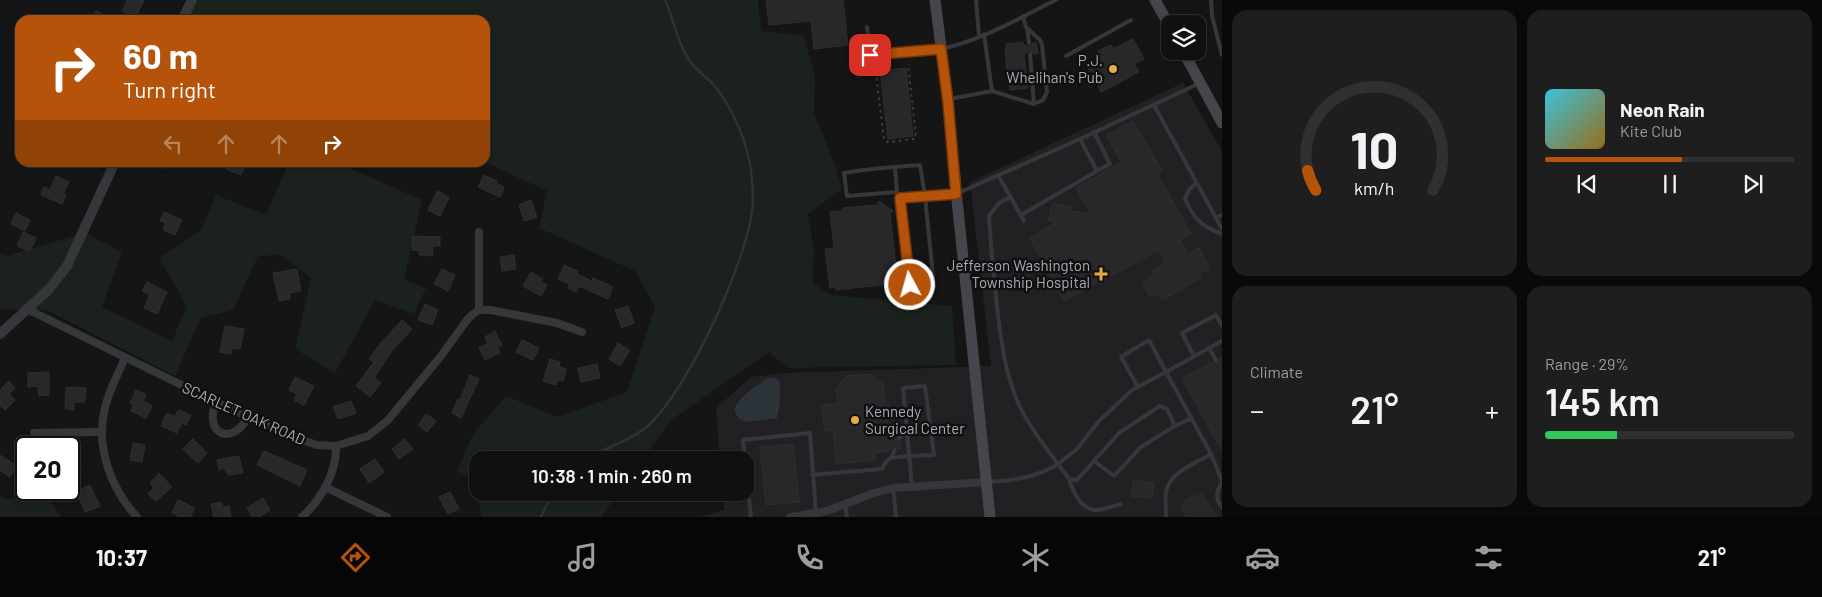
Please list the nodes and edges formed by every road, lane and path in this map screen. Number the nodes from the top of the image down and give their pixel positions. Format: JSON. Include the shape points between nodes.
{"nodes":[{"id":1,"x":192,"y":0,"type":"edge"},
{"id":2,"x":934,"y":0,"type":"edge"},
{"id":3,"x":976,"y":0,"type":"edge"},
{"id":4,"x":1056,"y":0,"type":"edge"},
{"id":5,"x":1155,"y":0,"type":"edge"},
{"id":6,"x":1212,"y":0,"type":"edge"},
{"id":7,"x":184,"y":15,"type":"edge"},
{"id":8,"x":1163,"y":15,"type":"edge"},
{"id":9,"x":1023,"y":16,"type":"junction"},
{"id":10,"x":1131,"y":20,"type":"dead end"},
{"id":11,"x":1026,"y":27,"type":"junction"},
{"id":12,"x":868,"y":28,"type":"dead end"},
{"id":13,"x":984,"y":34,"type":"junction"},
{"id":14,"x":978,"y":36,"type":"junction"},
{"id":15,"x":1029,"y":43,"type":"dead end"},
{"id":16,"x":941,"y":49,"type":"junction"},
{"id":17,"x":1030,"y":54,"type":"dead end"},
{"id":18,"x":870,"y":55,"type":"junction"},
{"id":19,"x":1222,"y":55,"type":"edge"},
{"id":20,"x":860,"y":56,"type":"dead end"},
{"id":21,"x":1066,"y":56,"type":"dead end"},
{"id":22,"x":1188,"y":60,"type":"edge"},
{"id":23,"x":908,"y":64,"type":"dead end"},
{"id":24,"x":875,"y":65,"type":"dead end"},
{"id":25,"x":1200,"y":83,"type":"junction"},
{"id":26,"x":992,"y":91,"type":"junction"},
{"id":27,"x":948,"y":99,"type":"junction"},
{"id":28,"x":1034,"y":104,"type":"junction"},
{"id":29,"x":1154,"y":105,"type":"junction"},
{"id":30,"x":1222,"y":123,"type":"edge"},
{"id":31,"x":1094,"y":132,"type":"junction"},
{"id":32,"x":1080,"y":139,"type":"junction"},
{"id":33,"x":113,"y":167,"type":"edge"},
{"id":34,"x":895,"y":167,"type":"junction"},
{"id":35,"x":1097,"y":171,"type":"junction"},
{"id":36,"x":998,"y":176,"type":"junction"},
{"id":37,"x":1196,"y":182,"type":"junction"},
{"id":38,"x":897,"y":192,"type":"junction"},
{"id":39,"x":956,"y":194,"type":"junction"},
{"id":40,"x":925,"y":196,"type":"junction"},
{"id":41,"x":1010,"y":197,"type":"junction"},
{"id":42,"x":900,"y":198,"type":"junction"},
{"id":43,"x":1222,"y":215,"type":"edge"},
{"id":44,"x":1020,"y":216,"type":"junction"},
{"id":45,"x":1216,"y":218,"type":"junction"},
{"id":46,"x":1024,"y":222,"type":"dead end"},
{"id":47,"x":1222,"y":229,"type":"edge"},
{"id":48,"x":479,"y":232,"type":"dead end"},
{"id":49,"x":1222,"y":234,"type":"edge"},
{"id":50,"x":27,"y":309,"type":"junction"},
{"id":51,"x":480,"y":310,"type":"junction"},
{"id":52,"x":1222,"y":326,"type":"edge"},
{"id":53,"x":582,"y":332,"type":"dead end"},
{"id":54,"x":0,"y":334,"type":"edge"},
{"id":55,"x":1222,"y":341,"type":"edge"},
{"id":56,"x":1209,"y":348,"type":"junction"},
{"id":57,"x":1194,"y":356,"type":"junction"},
{"id":58,"x":125,"y":358,"type":"junction"},
{"id":59,"x":1216,"y":360,"type":"dead end"},
{"id":60,"x":1166,"y":372,"type":"junction"},
{"id":61,"x":1138,"y":387,"type":"junction"},
{"id":62,"x":216,"y":402,"type":"junction"},
{"id":63,"x":248,"y":417,"type":"junction"},
{"id":64,"x":1192,"y":418,"type":"junction"},
{"id":65,"x":1175,"y":426,"type":"junction"},
{"id":66,"x":101,"y":432,"type":"junction"},
{"id":67,"x":34,"y":433,"type":"dead end"},
{"id":68,"x":907,"y":433,"type":"junction"},
{"id":69,"x":899,"y":438,"type":"dead end"},
{"id":70,"x":336,"y":446,"type":"junction"},
{"id":71,"x":894,"y":450,"type":"dead end"},
{"id":72,"x":1211,"y":454,"type":"junction"},
{"id":73,"x":909,"y":457,"type":"junction"},
{"id":74,"x":891,"y":458,"type":"junction"},
{"id":75,"x":1094,"y":461,"type":"junction"},
{"id":76,"x":1058,"y":464,"type":"junction"},
{"id":77,"x":812,"y":475,"type":"junction"},
{"id":78,"x":1069,"y":479,"type":"junction"},
{"id":79,"x":986,"y":482,"type":"junction"},
{"id":80,"x":1222,"y":482,"type":"edge"},
{"id":81,"x":325,"y":487,"type":"junction"},
{"id":82,"x":912,"y":487,"type":"junction"},
{"id":83,"x":893,"y":488,"type":"junction"},
{"id":84,"x":845,"y":504,"type":"junction"},
{"id":85,"x":1121,"y":504,"type":"dead end"},
{"id":86,"x":1222,"y":507,"type":"edge"},
{"id":87,"x":816,"y":513,"type":"junction"},
{"id":88,"x":138,"y":517,"type":"edge"},
{"id":89,"x":302,"y":517,"type":"edge"},
{"id":90,"x":387,"y":517,"type":"edge"},
{"id":91,"x":751,"y":517,"type":"edge"},
{"id":92,"x":790,"y":517,"type":"edge"},
{"id":93,"x":847,"y":517,"type":"edge"},
{"id":94,"x":896,"y":517,"type":"edge"},
{"id":95,"x":990,"y":517,"type":"edge"},
{"id":96,"x":1166,"y":517,"type":"edge"}],
"edges":[{"from":1,"to":7,"type":"street"},
{"from":2,"to":16,"type":"main road"},
{"from":3,"to":14,"type":"lane"},
{"from":4,"to":9,"type":"lane"},
{"from":5,"to":8,"type":"main road"},
{"from":6,"to":19,"type":"lane","via":[[1212,16]]},
{"from":9,"to":11,"type":"lane"},
{"from":9,"to":13,"type":"lane"},
{"from":10,"to":21,"type":"lane"},
{"from":11,"to":15,"type":"lane"},
{"from":11,"to":28,"type":"lane","via":[[1040,40],[1045,70],[1047,92],[1041,102]]},
{"from":12,"to":18,"type":"lane"},
{"from":13,"to":14,"type":"lane"},
{"from":13,"to":26,"type":"lane"},
{"from":14,"to":16,"type":"lane"},
{"from":16,"to":18,"type":"lane"},
{"from":16,"to":27,"type":"main road"},
{"from":17,"to":28,"type":"lane"},
{"from":18,"to":20,"type":"lane"},
{"from":22,"to":25,"type":"main road"},
{"from":23,"to":24,"type":"path","via":[[916,136],[914,140],[888,142],[884,140]]},
{"from":25,"to":29,"type":"lane"},
{"from":25,"to":30,"type":"main road"},
{"from":26,"to":27,"type":"lane"},
{"from":26,"to":28,"type":"lane"},
{"from":27,"to":39,"type":"main road"},
{"from":29,"to":31,"type":"lane"},
{"from":29,"to":37,"type":"lane"},
{"from":31,"to":32,"type":"lane"},
{"from":31,"to":35,"type":"lane","via":[[1110,164]]},
{"from":32,"to":35,"type":"lane"},
{"from":32,"to":36,"type":"lane"},
{"from":33,"to":50,"type":"street","via":[[67,266]]},
{"from":34,"to":38,"type":"lane"},
{"from":34,"to":38,"type":"lane","via":[[844,173],[847,196]]},
{"from":34,"to":40,"type":"lane","via":[[920,165]]},
{"from":35,"to":44,"type":"lane"},
{"from":36,"to":39,"type":"lane"},
{"from":36,"to":41,"type":"lane"},
{"from":37,"to":45,"type":"lane"},
{"from":37,"to":49,"type":"lane","via":[[1185,199],[1190,211],[1198,221]]},
{"from":38,"to":42,"type":"lane"},
{"from":39,"to":40,"type":"lane"},
{"from":39,"to":79,"type":"main road"},
{"from":40,"to":42,"type":"lane"},
{"from":40,"to":42,"type":"lane","via":[[932,290],[910,285]]},
{"from":41,"to":44,"type":"lane"},
{"from":41,"to":76,"type":"lane","via":[[1000,202],[988,216],[1005,361],[1020,408]]},
{"from":43,"to":45,"type":"lane"},
{"from":44,"to":46,"type":"lane"},
{"from":45,"to":47,"type":"lane"},
{"from":48,"to":51,"type":"street"},
{"from":50,"to":54,"type":"street"},
{"from":50,"to":58,"type":"street","name":"SCARLET OAK ROAD"},
{"from":51,"to":53,"type":"street","via":[[557,323]]},
{"from":51,"to":70,"type":"street","name":"SCARLET OAK ROAD","via":[[467,320],[388,420],[368,436]]},
{"from":52,"to":57,"type":"lane","via":[[1216,315],[1182,334]]},
{"from":55,"to":56,"type":"lane"},
{"from":56,"to":57,"type":"lane"},
{"from":56,"to":59,"type":"lane"},
{"from":57,"to":60,"type":"lane"},
{"from":58,"to":62,"type":"street","name":"SCARLET OAK ROAD"},
{"from":58,"to":66,"type":"street","via":[[105,407]]},
{"from":60,"to":61,"type":"lane"},
{"from":60,"to":61,"type":"lane","via":[[1149,340],[1121,357]]},
{"from":60,"to":64,"type":"lane"},
{"from":61,"to":76,"type":"lane","via":[[1112,408],[1077,449]]},
{"from":62,"to":63,"type":"street","name":"SCARLET OAK ROAD"},
{"from":62,"to":63,"type":"street","via":[[212,424],[221,433],[237,431]]},
{"from":63,"to":70,"type":"street","name":"SCARLET OAK ROAD","via":[[305,442]]},
{"from":64,"to":65,"type":"lane"},
{"from":64,"to":72,"type":"lane"},
{"from":65,"to":75,"type":"lane","via":[[1141,447],[1114,476]]},
{"from":65,"to":75,"type":"lane","via":[[1167,409],[1160,406],[1119,433]]},
{"from":66,"to":67,"type":"street"},
{"from":66,"to":88,"type":"street","via":[[113,480],[124,502]]},
{"from":68,"to":69,"type":"lane"},
{"from":68,"to":73,"type":"lane"},
{"from":68,"to":73,"type":"lane","via":[[903,388],[925,386],[934,455]]},
{"from":70,"to":81,"type":"street","via":[[334,466]]},
{"from":71,"to":74,"type":"lane"},
{"from":72,"to":80,"type":"lane"},
{"from":72,"to":96,"type":"lane","via":[[1173,476],[1166,494]]},
{"from":73,"to":74,"type":"lane"},
{"from":73,"to":82,"type":"lane"},
{"from":74,"to":77,"type":"lane","via":[[882,469]]},
{"from":75,"to":78,"type":"lane","via":[[1077,480]]},
{"from":76,"to":78,"type":"lane"},
{"from":76,"to":79,"type":"lane","via":[[1028,478]]},
{"from":77,"to":87,"type":"lane"},
{"from":77,"to":91,"type":"lane","via":[[810,433],[743,440]]},
{"from":78,"to":85,"type":"lane","via":[[1074,494],[1086,507],[1097,510]]},
{"from":79,"to":82,"type":"street"},
{"from":79,"to":95,"type":"main road"},
{"from":80,"to":86,"type":"lane","via":[[1216,496]]},
{"from":81,"to":89,"type":"street"},
{"from":81,"to":90,"type":"street"},
{"from":82,"to":83,"type":"street"},
{"from":83,"to":84,"type":"street"},
{"from":83,"to":94,"type":"lane"},
{"from":84,"to":87,"type":"street"},
{"from":84,"to":93,"type":"lane"},
{"from":87,"to":92,"type":"street"}]}
